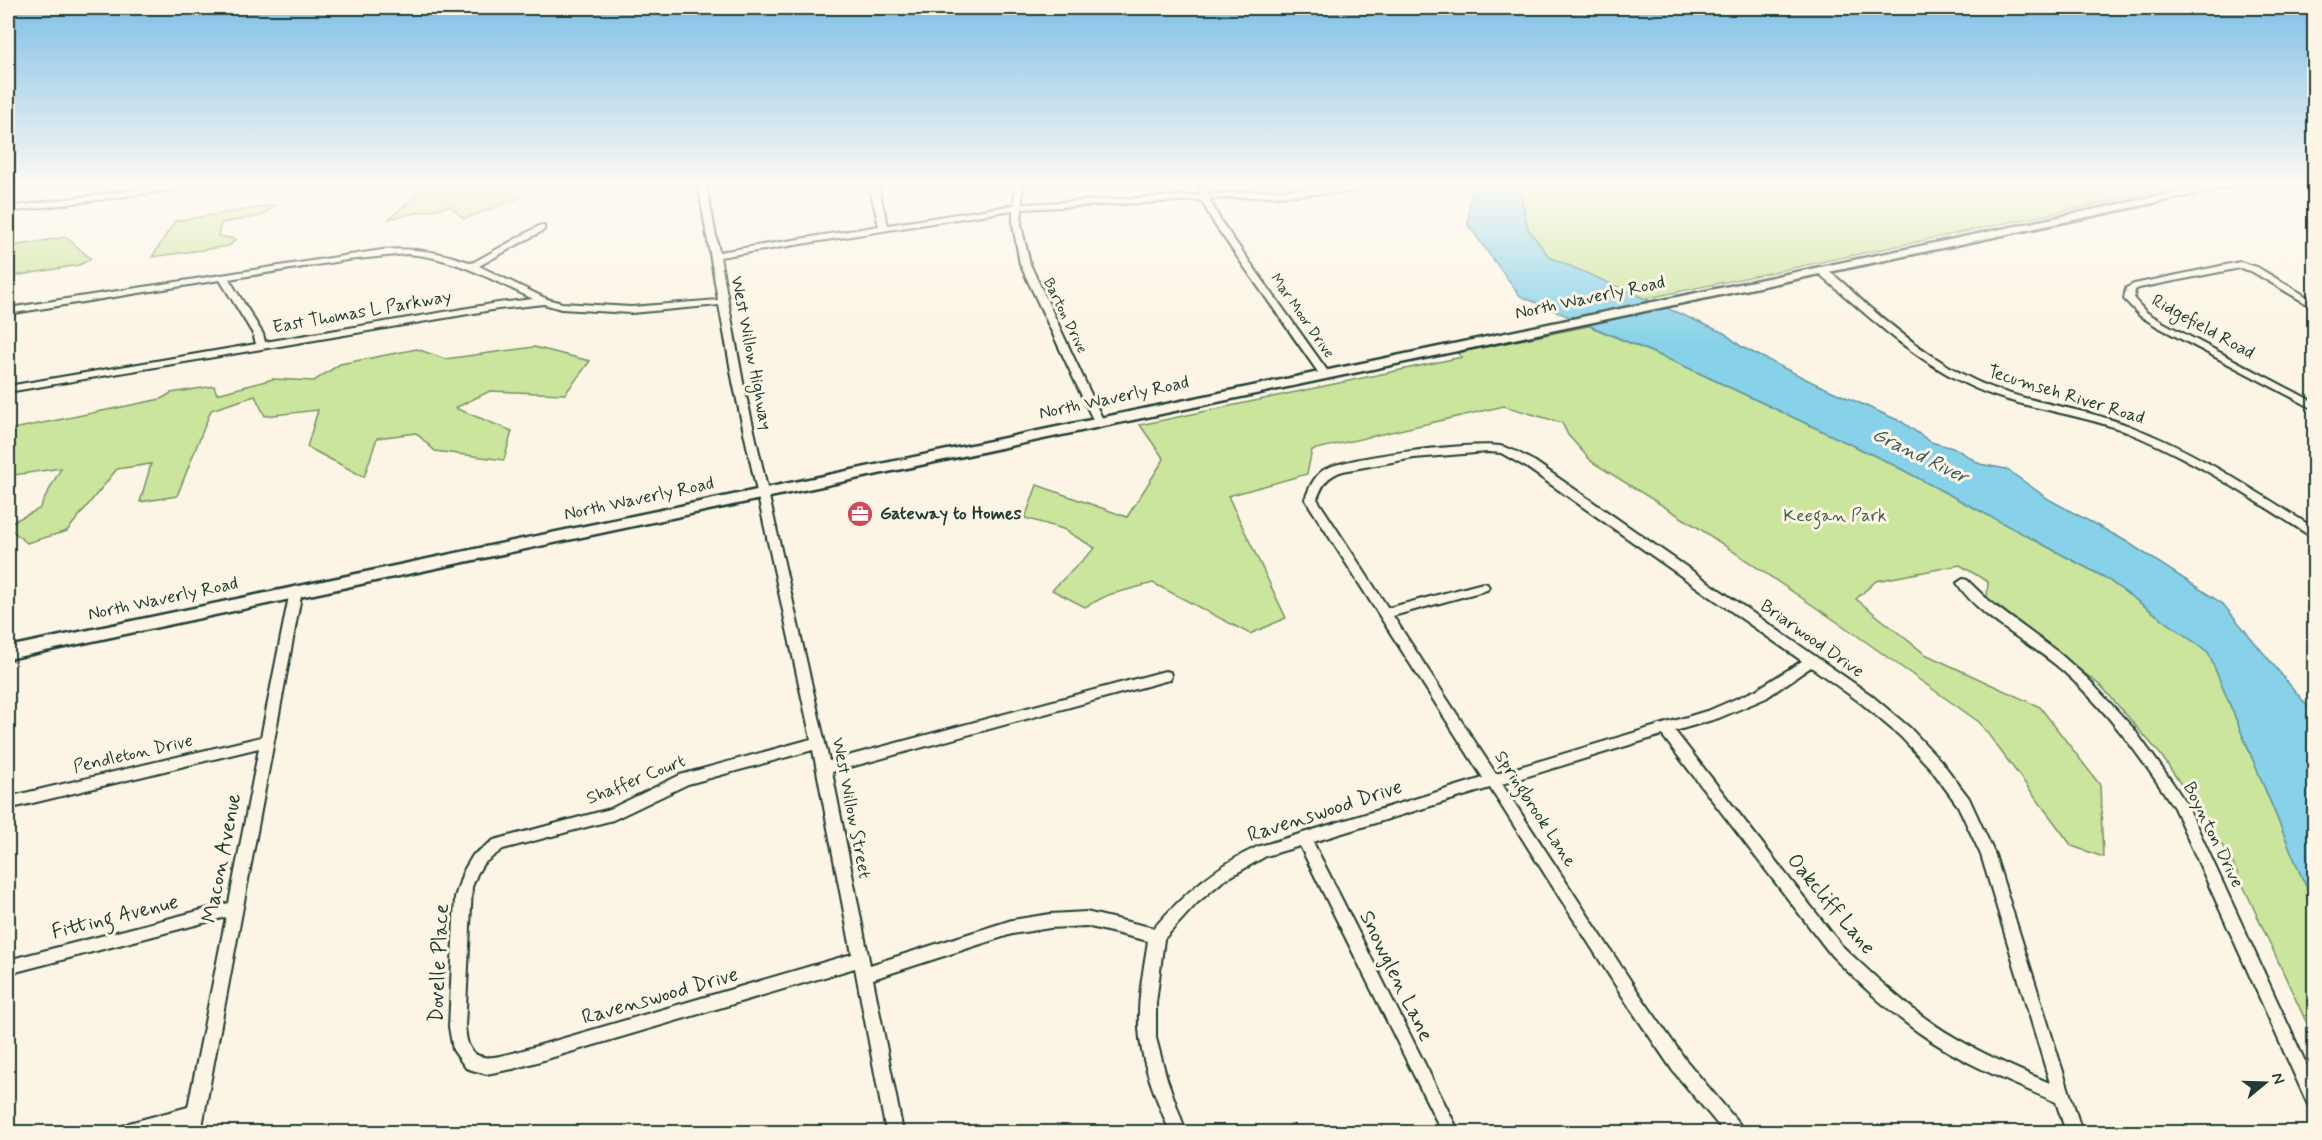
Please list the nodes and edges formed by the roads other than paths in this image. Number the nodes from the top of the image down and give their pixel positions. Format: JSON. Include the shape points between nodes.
{"nodes":[{"id":1,"x":525,"y":237,"type":"edge"},
{"id":2,"x":712,"y":237,"type":"edge"},
{"id":3,"x":823,"y":237,"type":"edge"},
{"id":4,"x":1020,"y":237,"type":"edge"},
{"id":5,"x":1228,"y":237,"type":"edge"},
{"id":6,"x":1976,"y":237,"type":"edge"},
{"id":7,"x":716,"y":255,"type":"junction"},
{"id":8,"x":473,"y":266,"type":"junction"},
{"id":9,"x":1820,"y":270,"type":"junction"},
{"id":10,"x":223,"y":277,"type":"junction"},
{"id":11,"x":513,"y":287,"type":"junction"},
{"id":12,"x":544,"y":301,"type":"junction"},
{"id":13,"x":723,"y":302,"type":"junction"},
{"id":14,"x":2314,"y":305,"type":"edge"},
{"id":15,"x":498,"y":306,"type":"junction"},
{"id":16,"x":8,"y":311,"type":"edge"},
{"id":17,"x":261,"y":346,"type":"junction"},
{"id":18,"x":1324,"y":373,"type":"junction"},
{"id":19,"x":8,"y":389,"type":"edge"},
{"id":20,"x":2314,"y":406,"type":"edge"},
{"id":21,"x":1099,"y":422,"type":"junction"},
{"id":22,"x":764,"y":492,"type":"junction"},
{"id":23,"x":1311,"y":499,"type":"joint"},
{"id":24,"x":2314,"y":533,"type":"edge"},
{"id":25,"x":1964,"y":583,"type":"dead end"},
{"id":26,"x":1483,"y":587,"type":"dead end"},
{"id":27,"x":296,"y":591,"type":"junction"},
{"id":28,"x":1386,"y":613,"type":"junction"},
{"id":29,"x":8,"y":653,"type":"edge"},
{"id":30,"x":1812,"y":660,"type":"junction"},
{"id":31,"x":1165,"y":676,"type":"dead end"},
{"id":32,"x":1666,"y":730,"type":"junction"},
{"id":33,"x":267,"y":741,"type":"junction"},
{"id":34,"x":818,"y":743,"type":"junction"},
{"id":35,"x":824,"y":768,"type":"junction"},
{"id":36,"x":1494,"y":781,"type":"junction"},
{"id":37,"x":8,"y":803,"type":"edge"},
{"id":38,"x":1304,"y":838,"type":"junction"},
{"id":39,"x":473,"y":863,"type":"joint"},
{"id":40,"x":234,"y":908,"type":"junction"},
{"id":41,"x":1156,"y":936,"type":"junction"},
{"id":42,"x":8,"y":967,"type":"edge"},
{"id":43,"x":862,"y":967,"type":"junction"},
{"id":44,"x":472,"y":1062,"type":"joint"},
{"id":45,"x":2064,"y":1097,"type":"junction"},
{"id":46,"x":2314,"y":1099,"type":"edge"},
{"id":47,"x":196,"y":1113,"type":"junction"},
{"id":48,"x":129,"y":1132,"type":"edge"},
{"id":49,"x":192,"y":1132,"type":"edge"},
{"id":50,"x":895,"y":1132,"type":"edge"},
{"id":51,"x":1178,"y":1132,"type":"edge"},
{"id":52,"x":1451,"y":1132,"type":"edge"},
{"id":53,"x":1735,"y":1132,"type":"edge"},
{"id":54,"x":2074,"y":1132,"type":"edge"}],
"edges":[{"from":1,"to":8,"type":"street"},
{"from":2,"to":7,"type":"street","name":"West Willow Highway"},
{"from":3,"to":7,"type":"street"},
{"from":4,"to":21,"type":"street","name":"Barton Drive","via":[[1025,264]]},
{"from":5,"to":18,"type":"street","name":"Mar Moor Drive"},
{"from":6,"to":9,"type":"main road","name":"North Waverly Road"},
{"from":7,"to":13,"type":"street","name":"West Willow Highway"},
{"from":8,"to":10,"type":"street","via":[[437,255],[398,252]]},
{"from":8,"to":11,"type":"street"},
{"from":9,"to":18,"type":"main road","name":"North Waverly Road"},
{"from":9,"to":24,"type":"street","name":"Tecumseh River Road","via":[[1906,339],[1970,382],[2101,420],[2161,443],[2244,488]]},
{"from":10,"to":16,"type":"street"},
{"from":10,"to":17,"type":"street","via":[[258,334]]},
{"from":11,"to":12,"type":"street"},
{"from":11,"to":15,"type":"street"},
{"from":12,"to":13,"type":"street","name":"East Thomas L Parkway","via":[[561,306],[631,310]]},
{"from":12,"to":15,"type":"street","name":"East Thomas L Parkway"},
{"from":13,"to":22,"type":"street","name":"West Willow Highway"},
{"from":14,"to":20,"type":"street","name":"Ridgefield Road","via":[[2247,267],[2233,265],[2147,283],[2132,288],[2128,299],[2161,325]]},
{"from":15,"to":17,"type":"street","name":"East Thomas L Parkway"},
{"from":17,"to":19,"type":"street","name":"East Thomas L Parkway"},
{"from":18,"to":21,"type":"main road","name":"North Waverly Road"},
{"from":21,"to":22,"type":"main road","name":"North Waverly Road"},
{"from":22,"to":27,"type":"main road","name":"North Waverly Road"},
{"from":22,"to":34,"type":"street","name":"West Willow Street"},
{"from":23,"to":28,"type":"street","name":"Springbrook Lane"},
{"from":23,"to":30,"type":"street","name":"Briarwood Drive","via":[[1327,472],[1346,466],[1441,451],[1501,450],[1530,464]]},
{"from":25,"to":46,"type":"street","name":"Boynton Drive","via":[[1984,605],[2067,667],[2123,724],[2151,761],[2180,805]]},
{"from":26,"to":28,"type":"street"},
{"from":27,"to":29,"type":"main road","name":"North Waverly Road"},
{"from":27,"to":33,"type":"street","name":"Macon Avenue"},
{"from":28,"to":36,"type":"street","name":"Springbrook Lane"},
{"from":30,"to":32,"type":"street","name":"Ravenswood Drive","via":[[1761,694]]},
{"from":30,"to":45,"type":"street","name":"Briarwood Drive","via":[[1905,732],[1964,802],[1988,855]]},
{"from":31,"to":35,"type":"street"},
{"from":32,"to":36,"type":"street","name":"Ravenswood Drive"},
{"from":32,"to":45,"type":"street","name":"Oakcliff Lane","via":[[1836,950],[1865,978],[1928,1029],[1975,1058]]},
{"from":33,"to":37,"type":"street","name":"Pendleton Drive"},
{"from":33,"to":40,"type":"street","name":"Macon Avenue"},
{"from":34,"to":35,"type":"street","name":"West Willow Street"},
{"from":34,"to":39,"type":"street","name":"Shaffer Court","via":[[685,779],[613,814],[499,844]]},
{"from":35,"to":43,"type":"street","name":"West Willow Street"},
{"from":36,"to":38,"type":"street","name":"Ravenswood Drive"},
{"from":36,"to":53,"type":"street","name":"Springbrook Lane","via":[[1634,1000],[1679,1065]]},
{"from":38,"to":41,"type":"street","name":"Ravenswood Drive","via":[[1262,850],[1217,875]]},
{"from":38,"to":52,"type":"street","name":"Snowglen Lane"},
{"from":39,"to":44,"type":"street","name":"Dovelle Place","via":[[463,897],[457,1027],[461,1050]]},
{"from":40,"to":42,"type":"street","name":"Fitting Avenue"},
{"from":40,"to":47,"type":"street","name":"Macon Avenue"},
{"from":41,"to":43,"type":"street","name":"Ravenswood Drive","via":[[1086,920],[1050,921],[1012,927]]},
{"from":41,"to":51,"type":"street","via":[[1147,1027],[1158,1076]]},
{"from":43,"to":44,"type":"street","name":"Ravenswood Drive","via":[[513,1061],[486,1066]]},
{"from":43,"to":50,"type":"street","name":"West Willow Street"},
{"from":45,"to":54,"type":"street","name":"Briarwood Drive"},
{"from":47,"to":48,"type":"street"},
{"from":47,"to":49,"type":"street","name":"Macon Avenue"}]}
